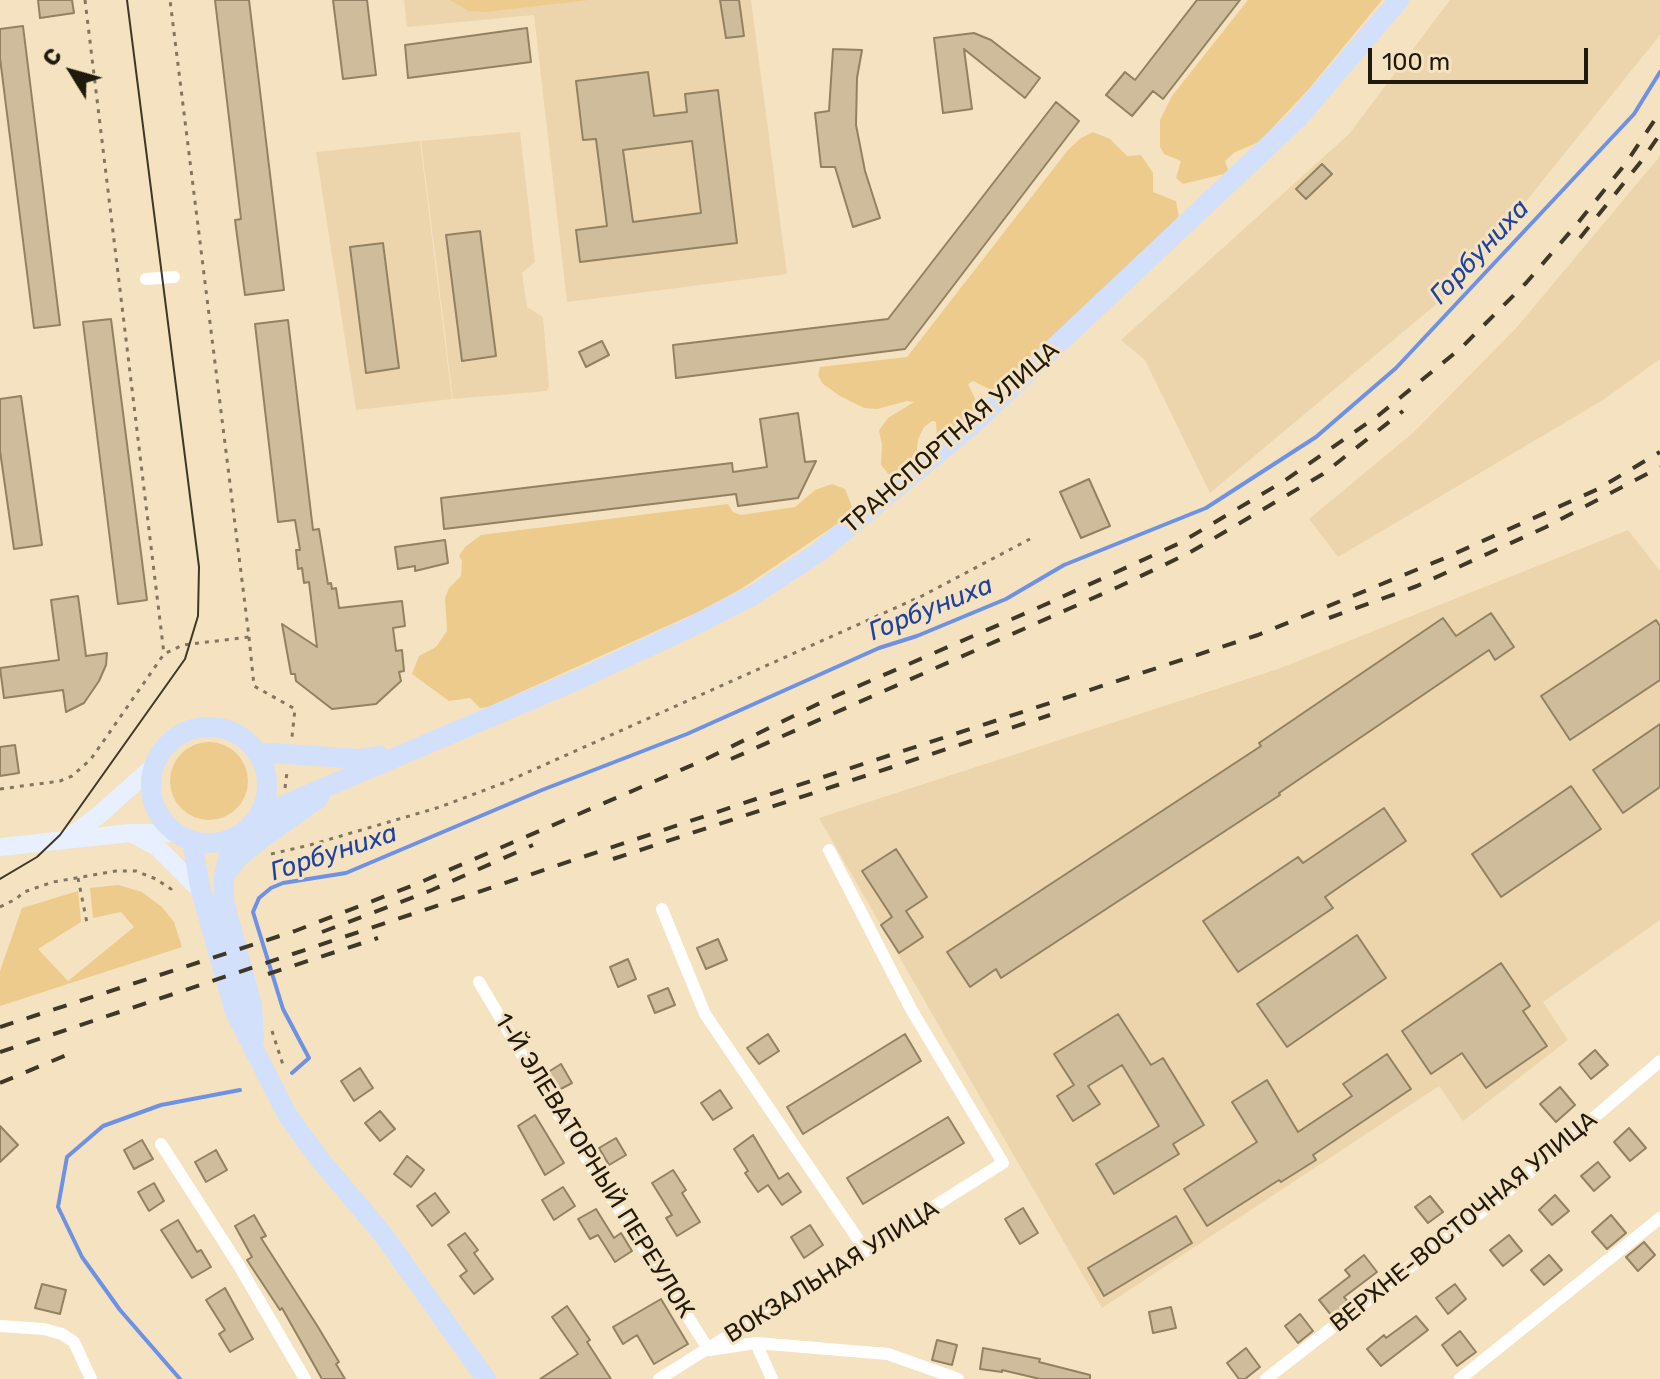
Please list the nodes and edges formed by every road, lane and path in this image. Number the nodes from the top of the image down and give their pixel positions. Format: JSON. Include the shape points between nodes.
{"nodes":[{"id":1,"x":85,"y":0,"type":"edge"},
{"id":2,"x":170,"y":0,"type":"edge"},
{"id":3,"x":1399,"y":0,"type":"edge"},
{"id":4,"x":174,"y":277,"type":"dead end"},
{"id":5,"x":146,"y":279,"type":"dead end"},
{"id":6,"x":1030,"y":539,"type":"dead end"},
{"id":7,"x":164,"y":654,"type":"junction"},
{"id":8,"x":411,"y":750,"type":"junction"},
{"id":9,"x":256,"y":752,"type":"junction"},
{"id":10,"x":155,"y":765,"type":"junction"},
{"id":11,"x":364,"y":771,"type":"junction"},
{"id":12,"x":0,"y":789,"type":"edge"},
{"id":13,"x":258,"y":816,"type":"junction"},
{"id":14,"x":130,"y":833,"type":"junction"},
{"id":15,"x":184,"y":837,"type":"junction"},
{"id":16,"x":65,"y":840,"type":"junction"},
{"id":17,"x":0,"y":847,"type":"edge"},
{"id":18,"x":237,"y":847,"type":"junction"},
{"id":19,"x":829,"y":850,"type":"dead end"},
{"id":20,"x":78,"y":878,"type":"junction"},
{"id":21,"x":194,"y":884,"type":"junction"},
{"id":22,"x":0,"y":907,"type":"edge"},
{"id":23,"x":662,"y":909,"type":"dead end"},
{"id":24,"x":87,"y":923,"type":"dead end"},
{"id":25,"x":479,"y":982,"type":"dead end"},
{"id":26,"x":272,"y":1030,"type":"dead end"},
{"id":27,"x":254,"y":1048,"type":"junction"},
{"id":28,"x":1660,"y":1061,"type":"edge"},
{"id":29,"x":285,"y":1074,"type":"dead end"},
{"id":30,"x":161,"y":1144,"type":"dead end"},
{"id":31,"x":1660,"y":1218,"type":"edge"},
{"id":32,"x":866,"y":1251,"type":"junction"},
{"id":33,"x":0,"y":1326,"type":"edge"},
{"id":34,"x":756,"y":1343,"type":"junction"},
{"id":35,"x":709,"y":1350,"type":"junction"},
{"id":36,"x":91,"y":1379,"type":"edge"},
{"id":37,"x":305,"y":1379,"type":"edge"},
{"id":38,"x":486,"y":1379,"type":"edge"},
{"id":39,"x":659,"y":1379,"type":"edge"},
{"id":40,"x":772,"y":1379,"type":"edge"},
{"id":41,"x":958,"y":1379,"type":"edge"},
{"id":42,"x":1266,"y":1379,"type":"edge"},
{"id":43,"x":1460,"y":1379,"type":"edge"}],
"edges":[{"from":1,"to":7,"type":"path"},
{"from":2,"to":7,"type":"path","via":[[249,637],[183,645]]},
{"from":3,"to":8,"type":"main road","name":"ТРАНСПОРТНАЯ УЛИЦА","via":[[1299,117],[972,425],[819,552],[752,596],[683,631]]},
{"from":4,"to":5,"type":"street"},
{"from":6,"to":18,"type":"path","via":[[922,596],[506,782],[310,845],[251,858]]},
{"from":7,"to":12,"type":"path","via":[[91,759],[72,776]]},
{"from":8,"to":9,"type":"main road","via":[[361,759]]},
{"from":8,"to":11,"type":"main road"},
{"from":9,"to":10,"type":"main road","via":[[233,732],[198,728],[170,742]]},
{"from":9,"to":13,"type":"main road","via":[[267,784]]},
{"from":10,"to":15,"type":"main road","via":[[154,803],[162,819]]},
{"from":10,"to":16,"type":"main road"},
{"from":11,"to":13,"type":"main road"},
{"from":11,"to":18,"type":"main road"},
{"from":13,"to":18,"type":"main road"},
{"from":14,"to":15,"type":"main road"},
{"from":14,"to":16,"type":"main road"},
{"from":14,"to":21,"type":"main road","via":[[157,847]]},
{"from":15,"to":18,"type":"main road"},
{"from":15,"to":21,"type":"main road"},
{"from":16,"to":17,"type":"main road"},
{"from":18,"to":27,"type":"main road","via":[[224,876],[224,901],[252,1005]]},
{"from":19,"to":32,"type":"street","name":"ВОКЗАЛЬНАЯ УЛИЦА","via":[[911,1009],[1003,1163]]},
{"from":20,"to":21,"type":"path","via":[[136,871],[171,889]]},
{"from":20,"to":22,"type":"path","via":[[24,892]]},
{"from":20,"to":24,"type":"path"},
{"from":21,"to":27,"type":"main road","via":[[235,1012]]},
{"from":23,"to":32,"type":"street","via":[[705,1014]]},
{"from":25,"to":35,"type":"street","name":"1-Й ЭЛЕВАТОРНЫЙ ПЕРЕУЛОК"},
{"from":26,"to":29,"type":"path"},
{"from":27,"to":38,"type":"main road","via":[[288,1116],[382,1233]]},
{"from":28,"to":42,"type":"street","name":"ВЕРХНЕ-ВОСТОЧНАЯ УЛИЦА","via":[[1508,1191]]},
{"from":30,"to":37,"type":"street"},
{"from":31,"to":43,"type":"street"},
{"from":32,"to":35,"type":"street","name":"ВОКЗАЛЬНАЯ УЛИЦА"},
{"from":33,"to":36,"type":"street","via":[[62,1334],[74,1342]]},
{"from":34,"to":35,"type":"street"},
{"from":34,"to":40,"type":"street"},
{"from":34,"to":41,"type":"street","via":[[888,1354]]},
{"from":35,"to":39,"type":"street","name":"ВОКЗАЛЬНАЯ УЛИЦА"}]}
